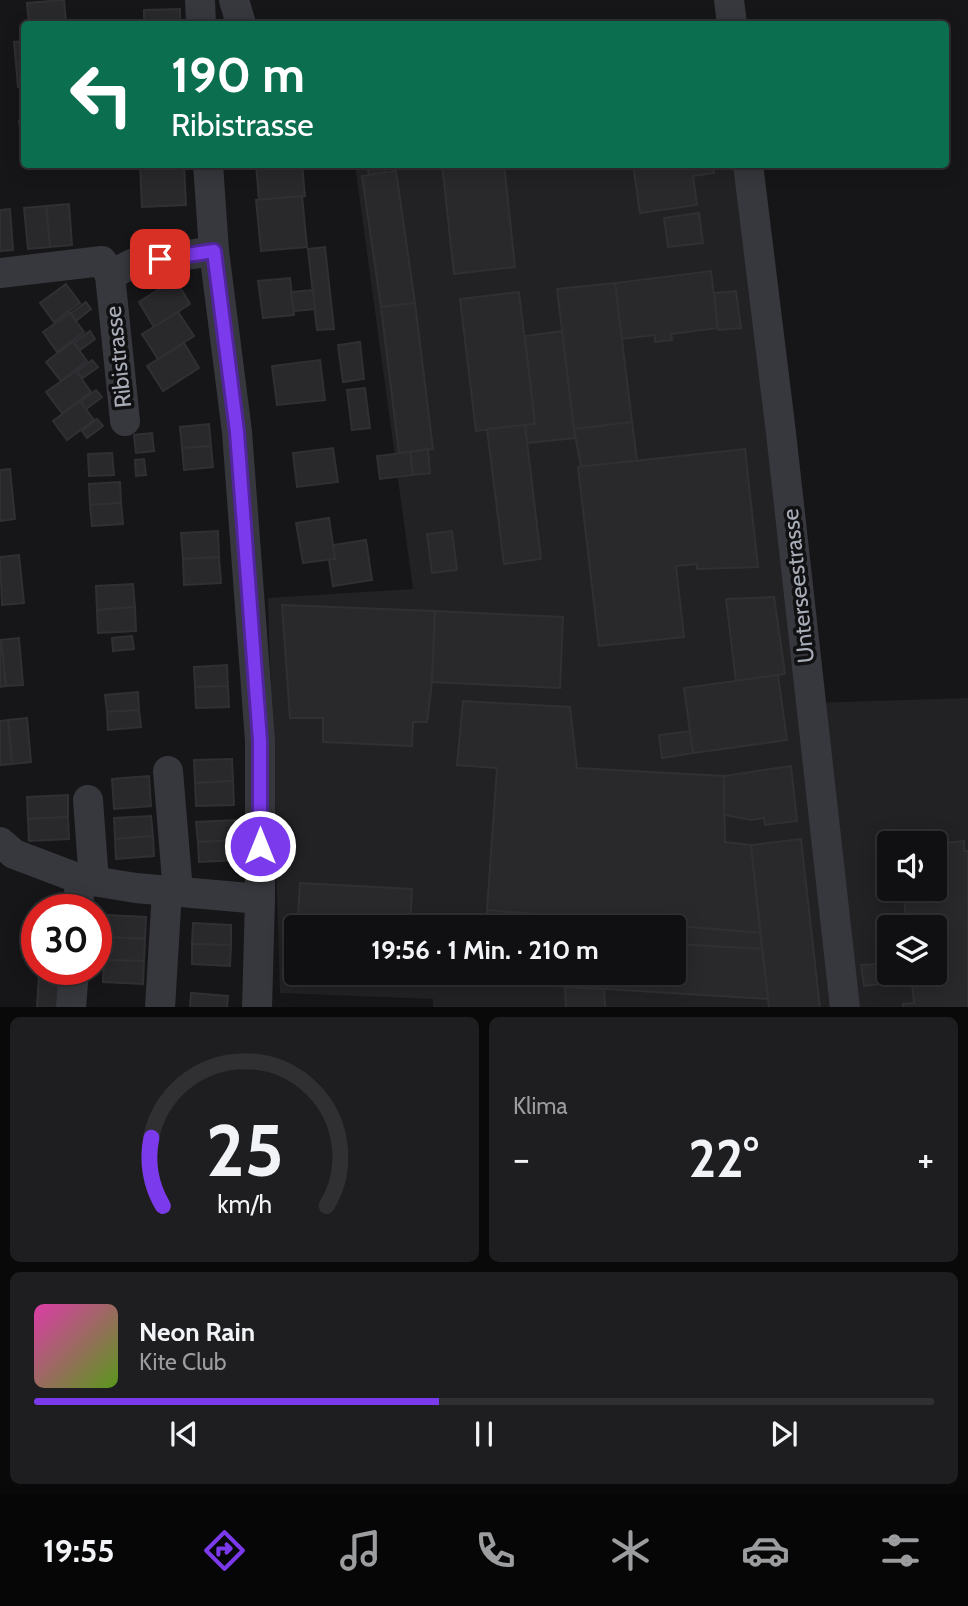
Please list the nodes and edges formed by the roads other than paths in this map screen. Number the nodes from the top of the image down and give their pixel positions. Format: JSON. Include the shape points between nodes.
{"nodes":[{"id":1,"x":200,"y":0,"type":"edge"},
{"id":2,"x":233,"y":0,"type":"edge"},
{"id":3,"x":729,"y":0,"type":"edge"},
{"id":4,"x":201,"y":21,"type":"edge"},
{"id":5,"x":241,"y":21,"type":"edge"},
{"id":6,"x":732,"y":21,"type":"edge"},
{"id":7,"x":208,"y":168,"type":"edge"},
{"id":8,"x":748,"y":168,"type":"edge"},
{"id":9,"x":214,"y":251,"type":"junction"},
{"id":10,"x":0,"y":273,"type":"edge"},
{"id":11,"x":110,"y":275,"type":"junction"},
{"id":12,"x":125,"y":421,"type":"dead end"},
{"id":13,"x":168,"y":771,"type":"dead end"},
{"id":14,"x":88,"y":800,"type":"dead end"},
{"id":15,"x":0,"y":842,"type":"edge"},
{"id":16,"x":87,"y":880,"type":"junction"},
{"id":17,"x":173,"y":892,"type":"junction"},
{"id":18,"x":83,"y":894,"type":"edge"},
{"id":19,"x":260,"y":899,"type":"junction"},
{"id":20,"x":73,"y":985,"type":"edge"},
{"id":21,"x":71,"y":1007,"type":"edge"},
{"id":22,"x":160,"y":1007,"type":"edge"},
{"id":23,"x":257,"y":1007,"type":"edge"},
{"id":24,"x":845,"y":1007,"type":"edge"}],
"edges":[{"from":1,"to":4,"type":"street"},
{"from":2,"to":5,"type":"street"},
{"from":3,"to":6,"type":"street"},
{"from":7,"to":9,"type":"street"},
{"from":8,"to":24,"type":"street","name":"Unterseestrasse"},
{"from":9,"to":11,"type":"street","name":"Ribistrasse","via":[[134,262]]},
{"from":9,"to":19,"type":"street","via":[[237,432],[260,741]]},
{"from":10,"to":11,"type":"street","via":[[102,261]]},
{"from":11,"to":12,"type":"street","name":"Ribistrasse"},
{"from":13,"to":17,"type":"street"},
{"from":14,"to":16,"type":"street"},
{"from":15,"to":16,"type":"street","via":[[14,854]]},
{"from":16,"to":17,"type":"street"},
{"from":16,"to":18,"type":"street"},
{"from":17,"to":19,"type":"street"},
{"from":17,"to":22,"type":"street"},
{"from":19,"to":23,"type":"street"},
{"from":20,"to":21,"type":"street"}]}
